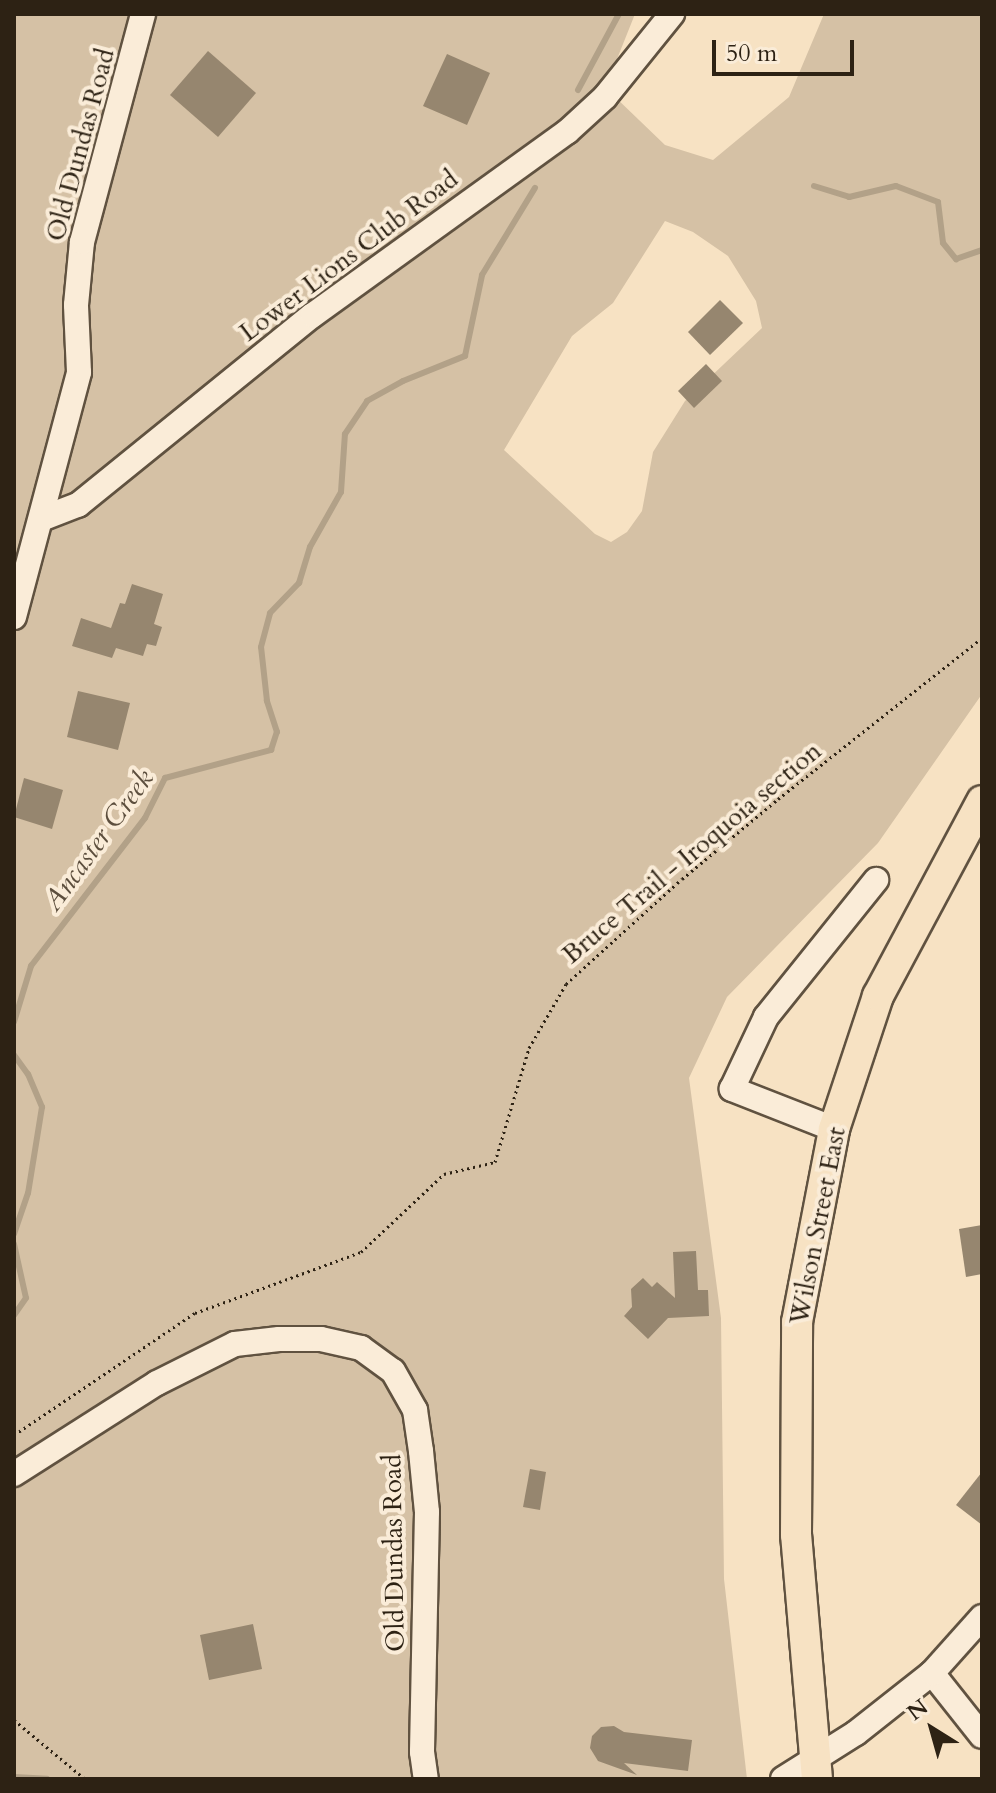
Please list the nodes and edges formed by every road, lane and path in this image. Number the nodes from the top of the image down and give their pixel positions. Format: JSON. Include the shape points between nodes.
{"nodes":[{"id":1,"x":143,"y":14,"type":"edge"},
{"id":2,"x":672,"y":14,"type":"edge"},
{"id":3,"x":41,"y":519,"type":"junction"},
{"id":4,"x":14,"y":617,"type":"edge"},
{"id":5,"x":982,"y":638,"type":"edge"},
{"id":6,"x":982,"y":801,"type":"edge"},
{"id":7,"x":876,"y":880,"type":"dead end"},
{"id":8,"x":834,"y":1129,"type":"junction"},
{"id":9,"x":14,"y":1435,"type":"edge"},
{"id":10,"x":14,"y":1474,"type":"edge"},
{"id":11,"x":982,"y":1617,"type":"edge"},
{"id":12,"x":932,"y":1673,"type":"junction"},
{"id":13,"x":14,"y":1720,"type":"edge"},
{"id":14,"x":982,"y":1736,"type":"edge"},
{"id":15,"x":816,"y":1769,"type":"edge"},
{"id":16,"x":85,"y":1779,"type":"edge"},
{"id":17,"x":426,"y":1779,"type":"edge"},
{"id":18,"x":783,"y":1779,"type":"edge"}],
"edges":[{"from":1,"to":3,"type":"street","name":"Old Dundas Road","via":[[82,242],[76,305],[79,372]]},
{"from":2,"to":3,"type":"street","name":"Lower Lions Club Road","via":[[605,97],[567,132],[313,315],[78,505]]},
{"from":3,"to":4,"type":"street","name":"Old Dundas Road"},
{"from":5,"to":9,"type":"path","name":"Bruce Trail - Iroquoia section","via":[[778,799],[566,984],[529,1048],[495,1162],[444,1174],[361,1252],[195,1313]]},
{"from":6,"to":8,"type":"main road","name":"Wilson Street East","via":[[878,996]]},
{"from":7,"to":8,"type":"street","via":[[766,1017],[732,1089]]},
{"from":8,"to":15,"type":"main road","name":"Wilson Street East","via":[[797,1322],[796,1535]]},
{"from":10,"to":17,"type":"street","name":"Old Dundas Road","via":[[157,1383],[235,1344],[321,1339],[361,1348],[393,1371],[415,1410],[427,1512],[422,1752]]},
{"from":11,"to":12,"type":"street"},
{"from":12,"to":14,"type":"street"},
{"from":12,"to":15,"type":"street"},
{"from":13,"to":16,"type":"path"},
{"from":15,"to":18,"type":"street"}]}
